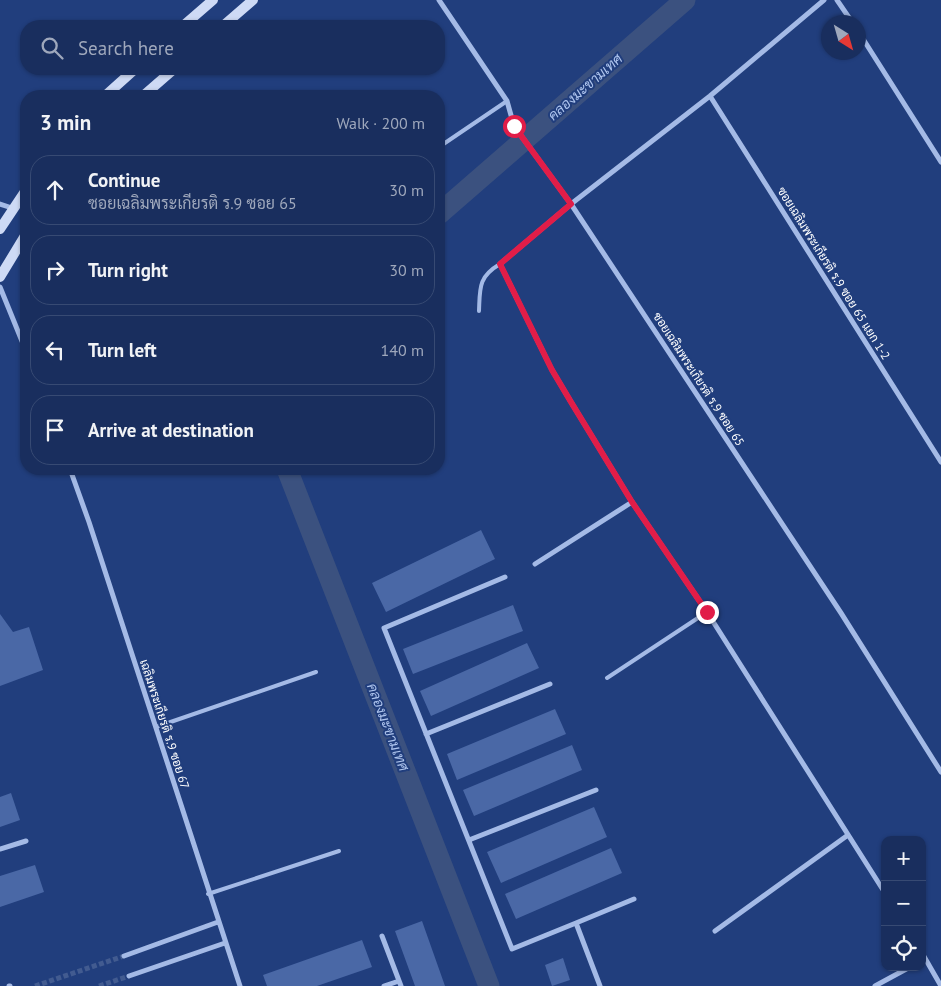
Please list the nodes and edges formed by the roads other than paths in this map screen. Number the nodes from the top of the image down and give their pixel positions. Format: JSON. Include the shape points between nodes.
{"nodes":[{"id":1,"x":213,"y":0,"type":"edge"},
{"id":2,"x":253,"y":0,"type":"edge"},
{"id":3,"x":439,"y":0,"type":"edge"},
{"id":4,"x":824,"y":0,"type":"edge"},
{"id":5,"x":837,"y":0,"type":"edge"},
{"id":6,"x":847,"y":15,"type":"edge"},
{"id":7,"x":190,"y":20,"type":"edge"},
{"id":8,"x":230,"y":20,"type":"edge"},
{"id":9,"x":866,"y":45,"type":"edge"},
{"id":10,"x":128,"y":75,"type":"edge"},
{"id":11,"x":168,"y":75,"type":"edge"},
{"id":12,"x":111,"y":90,"type":"edge"},
{"id":13,"x":154,"y":90,"type":"edge"},
{"id":14,"x":710,"y":96,"type":"junction"},
{"id":15,"x":507,"y":101,"type":"junction"},
{"id":16,"x":445,"y":143,"type":"edge"},
{"id":17,"x":941,"y":162,"type":"edge"},
{"id":18,"x":20,"y":198,"type":"edge"},
{"id":19,"x":0,"y":204,"type":"edge"},
{"id":20,"x":571,"y":204,"type":"junction"},
{"id":21,"x":12,"y":208,"type":"junction"},
{"id":22,"x":0,"y":229,"type":"edge"},
{"id":23,"x":20,"y":244,"type":"edge"},
{"id":24,"x":500,"y":264,"type":"junction"},
{"id":25,"x":0,"y":277,"type":"edge"},
{"id":26,"x":0,"y":287,"type":"edge"},
{"id":27,"x":479,"y":311,"type":"dead end"},
{"id":28,"x":20,"y":336,"type":"edge"},
{"id":29,"x":941,"y":462,"type":"edge"},
{"id":30,"x":72,"y":475,"type":"edge"},
{"id":31,"x":632,"y":502,"type":"junction"},
{"id":32,"x":535,"y":564,"type":"dead end"},
{"id":33,"x":505,"y":577,"type":"dead end"},
{"id":34,"x":707,"y":612,"type":"junction"},
{"id":35,"x":316,"y":672,"type":"dead end"},
{"id":36,"x":607,"y":678,"type":"dead end"},
{"id":37,"x":550,"y":684,"type":"dead end"},
{"id":38,"x":156,"y":728,"type":"junction"},
{"id":39,"x":426,"y":734,"type":"junction"},
{"id":40,"x":941,"y":772,"type":"edge"},
{"id":41,"x":596,"y":790,"type":"dead end"},
{"id":42,"x":848,"y":835,"type":"junction"},
{"id":43,"x":469,"y":840,"type":"junction"},
{"id":44,"x":26,"y":841,"type":"dead end"},
{"id":45,"x":0,"y":850,"type":"edge"},
{"id":46,"x":339,"y":851,"type":"dead end"},
{"id":47,"x":881,"y":887,"type":"edge"},
{"id":48,"x":208,"y":894,"type":"junction"},
{"id":49,"x":634,"y":899,"type":"dead end"},
{"id":50,"x":218,"y":922,"type":"junction"},
{"id":51,"x":576,"y":923,"type":"junction"},
{"id":52,"x":715,"y":932,"type":"dead end"},
{"id":53,"x":382,"y":936,"type":"dead end"},
{"id":54,"x":225,"y":943,"type":"junction"},
{"id":55,"x":124,"y":956,"type":"tunnel mouth"},
{"id":56,"x":926,"y":963,"type":"edge"},
{"id":57,"x":903,"y":971,"type":"edge"},
{"id":58,"x":129,"y":976,"type":"tunnel mouth"},
{"id":59,"x":400,"y":983,"type":"edge"},
{"id":60,"x":240,"y":986,"type":"edge"},
{"id":61,"x":384,"y":986,"type":"edge"},
{"id":62,"x":600,"y":986,"type":"edge"},
{"id":63,"x":875,"y":986,"type":"edge"},
{"id":64,"x":941,"y":986,"type":"edge"}],
"edges":[{"from":1,"to":7,"type":"main road"},
{"from":2,"to":8,"type":"main road"},
{"from":3,"to":15,"type":"street","name":"ซอยเฉลิมพระเกียรติ ร.9 ซอย 65"},
{"from":4,"to":14,"type":"street"},
{"from":5,"to":6,"type":"street"},
{"from":9,"to":17,"type":"street"},
{"from":10,"to":12,"type":"main road"},
{"from":11,"to":13,"type":"main road"},
{"from":14,"to":20,"type":"street"},
{"from":14,"to":29,"type":"street","name":"ซอยเฉลิมพระเกียรติ ร.9 ซอย 65 แยก 1-2"},
{"from":15,"to":16,"type":"lane"},
{"from":15,"to":20,"type":"street","name":"ซอยเฉลิมพระเกียรติ ร.9 ซอย 65","via":[[514,126]]},
{"from":18,"to":21,"type":"main road"},
{"from":19,"to":21,"type":"street"},
{"from":20,"to":24,"type":"street"},
{"from":20,"to":40,"type":"street","name":"ซอยเฉลิมพระเกียรติ ร.9 ซอย 65","via":[[841,613]]},
{"from":21,"to":22,"type":"main road"},
{"from":23,"to":25,"type":"main road"},
{"from":24,"to":27,"type":"lane","via":[[487,272],[482,280]]},
{"from":24,"to":31,"type":"street","via":[[552,370]]},
{"from":26,"to":28,"type":"street"},
{"from":30,"to":38,"type":"street","name":"เฉลิมพระเกียรติ ร.9 ซอย 67"},
{"from":31,"to":32,"type":"street"},
{"from":31,"to":34,"type":"street"},
{"from":33,"to":39,"type":"street","via":[[384,628]]},
{"from":34,"to":36,"type":"lane"},
{"from":34,"to":42,"type":"street"},
{"from":35,"to":38,"type":"lane"},
{"from":37,"to":39,"type":"street"},
{"from":38,"to":48,"type":"street","name":"เฉลิมพระเกียรติ ร.9 ซอย 67"},
{"from":39,"to":43,"type":"street"},
{"from":41,"to":43,"type":"street"},
{"from":42,"to":47,"type":"street"},
{"from":42,"to":52,"type":"street"},
{"from":43,"to":51,"type":"street","via":[[512,949]]},
{"from":44,"to":45,"type":"street"},
{"from":46,"to":48,"type":"lane"},
{"from":48,"to":50,"type":"street","name":"เฉลิมพระเกียรติ ร.9 ซอย 67"},
{"from":49,"to":51,"type":"street"},
{"from":50,"to":54,"type":"street","name":"เฉลิมพระเกียรติ ร.9 ซอย 67"},
{"from":50,"to":55,"type":"street"},
{"from":51,"to":62,"type":"street"},
{"from":53,"to":59,"type":"street"},
{"from":54,"to":58,"type":"street"},
{"from":54,"to":60,"type":"street","name":"เฉลิมพระเกียรติ ร.9 ซอย 67"},
{"from":56,"to":64,"type":"street"},
{"from":57,"to":63,"type":"street"},
{"from":59,"to":61,"type":"street"}]}
